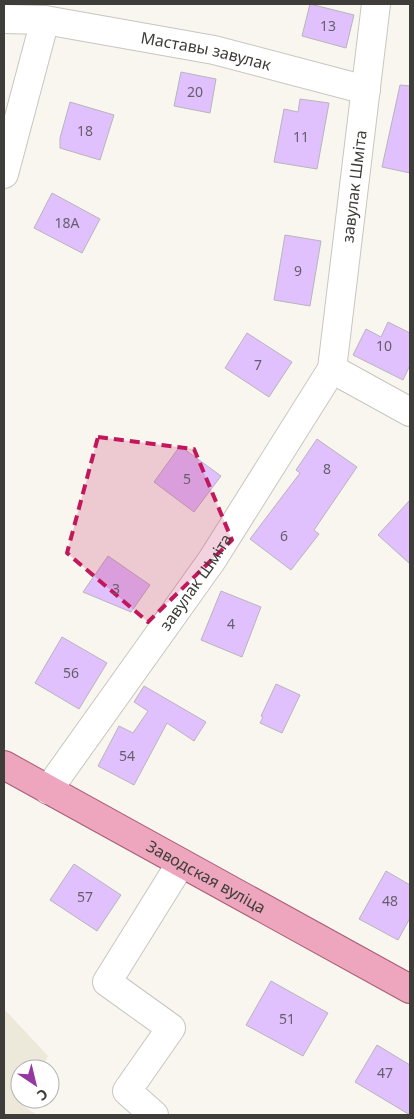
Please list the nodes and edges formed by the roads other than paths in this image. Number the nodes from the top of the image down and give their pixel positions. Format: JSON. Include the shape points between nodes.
{"nodes":[{"id":1,"x":376,"y":4,"type":"edge"},
{"id":2,"x":4,"y":19,"type":"edge"},
{"id":3,"x":45,"y":20,"type":"junction"},
{"id":4,"x":366,"y":90,"type":"junction"},
{"id":5,"x":4,"y":174,"type":"edge"},
{"id":6,"x":332,"y":368,"type":"junction"},
{"id":7,"x":410,"y":412,"type":"edge"},
{"id":8,"x":4,"y":765,"type":"edge"},
{"id":9,"x":48,"y":790,"type":"junction"},
{"id":10,"x":181,"y":863,"type":"junction"},
{"id":11,"x":410,"y":989,"type":"edge"},
{"id":12,"x":154,"y":1115,"type":"edge"}],
"edges":[{"from":1,"to":4,"type":"street","name":"завулак Шміта"},
{"from":2,"to":3,"type":"street","name":"Маставы завулак"},
{"from":3,"to":4,"type":"street","name":"Маставы завулак","via":[[214,50]]},
{"from":3,"to":5,"type":"street"},
{"from":4,"to":6,"type":"street","name":"завулак Шміта"},
{"from":6,"to":7,"type":"street"},
{"from":6,"to":9,"type":"street","name":"завулак Шміта","via":[[212,560]]},
{"from":8,"to":9,"type":"main road","name":"Заводская вуліца"},
{"from":9,"to":10,"type":"main road","name":"Заводская вуліца"},
{"from":10,"to":11,"type":"main road","name":"Заводская вуліца"},
{"from":10,"to":12,"type":"street","via":[[107,982],[172,1028],[127,1091]]}]}
